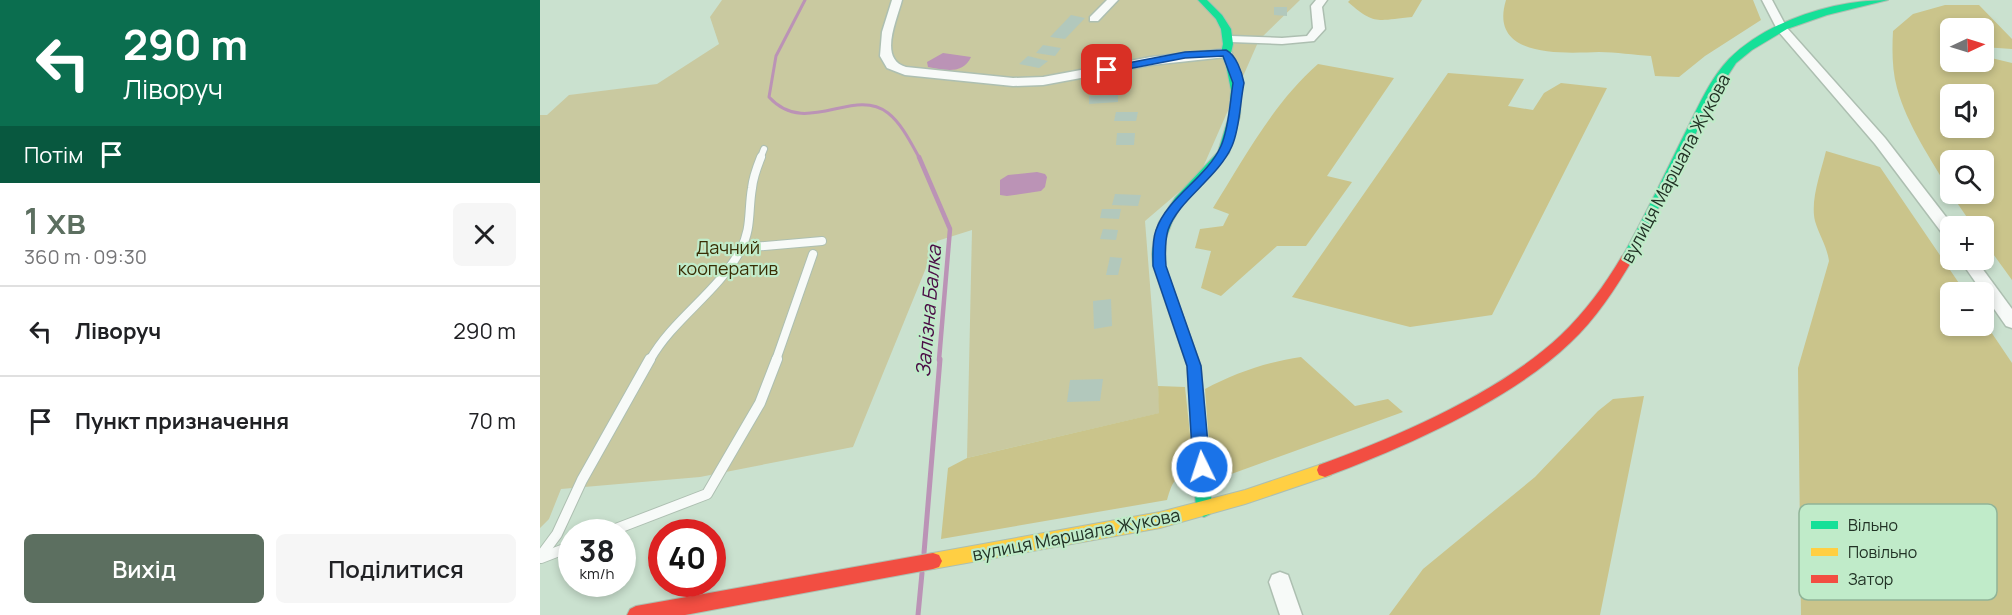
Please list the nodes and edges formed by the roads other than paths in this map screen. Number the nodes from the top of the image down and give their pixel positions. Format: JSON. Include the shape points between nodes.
{"nodes":[{"id":1,"x":897,"y":0,"type":"edge"},
{"id":2,"x":1113,"y":0,"type":"edge"},
{"id":3,"x":1202,"y":0,"type":"edge"},
{"id":4,"x":1322,"y":0,"type":"edge"},
{"id":5,"x":1767,"y":0,"type":"edge"},
{"id":6,"x":1884,"y":0,"type":"edge"},
{"id":7,"x":1094,"y":19,"type":"dead end"},
{"id":8,"x":1782,"y":28,"type":"junction"},
{"id":9,"x":1231,"y":39,"type":"junction"},
{"id":10,"x":1226,"y":53,"type":"junction"},
{"id":11,"x":764,"y":149,"type":"dead end"},
{"id":12,"x":1940,"y":220,"type":"edge"},
{"id":13,"x":822,"y":241,"type":"dead end"},
{"id":14,"x":741,"y":248,"type":"junction"},
{"id":15,"x":813,"y":254,"type":"dead end"},
{"id":16,"x":1975,"y":270,"type":"edge"},
{"id":17,"x":2012,"y":322,"type":"edge"},
{"id":18,"x":1204,"y":509,"type":"junction"},
{"id":19,"x":636,"y":522,"type":"edge"},
{"id":20,"x":558,"y":551,"type":"edge"},
{"id":21,"x":540,"y":558,"type":"edge"},
{"id":22,"x":1280,"y":582,"type":"dead end"},
{"id":23,"x":636,"y":615,"type":"edge"},
{"id":24,"x":1291,"y":615,"type":"edge"}],
"edges":[{"from":1,"to":10,"type":"street","via":[[885,57],[892,67],[905,70],[1013,82],[1043,81],[1163,59]]},
{"from":2,"to":7,"type":"street"},
{"from":3,"to":9,"type":"main road","via":[[1229,30]]},
{"from":4,"to":9,"type":"street","via":[[1316,6],[1319,29],[1310,39]]},
{"from":5,"to":8,"type":"street"},
{"from":6,"to":8,"type":"main road","name":"вулиця Маршала Жукова"},
{"from":8,"to":12,"type":"street","via":[[1880,141]]},
{"from":8,"to":18,"type":"main road","name":"вулиця Маршала Жукова","via":[[1734,60],[1724,72],[1623,265],[1564,341],[1452,416],[1371,453],[1250,497]]},
{"from":9,"to":10,"type":"main road"},
{"from":10,"to":18,"type":"main road","via":[[1235,66],[1238,83],[1227,145],[1216,164],[1167,218],[1159,249],[1159,266],[1194,366]]},
{"from":11,"to":14,"type":"lane","via":[[752,182],[752,218]]},
{"from":13,"to":14,"type":"lane"},
{"from":14,"to":21,"type":"lane","via":[[730,266],[653,354],[582,480],[557,534]]},
{"from":15,"to":19,"type":"lane","via":[[764,394],[707,495]]},
{"from":16,"to":17,"type":"street"},
{"from":18,"to":23,"type":"main road","name":"вулиця Маршала Жукова"},
{"from":20,"to":21,"type":"lane"},
{"from":22,"to":24,"type":"street"}]}
